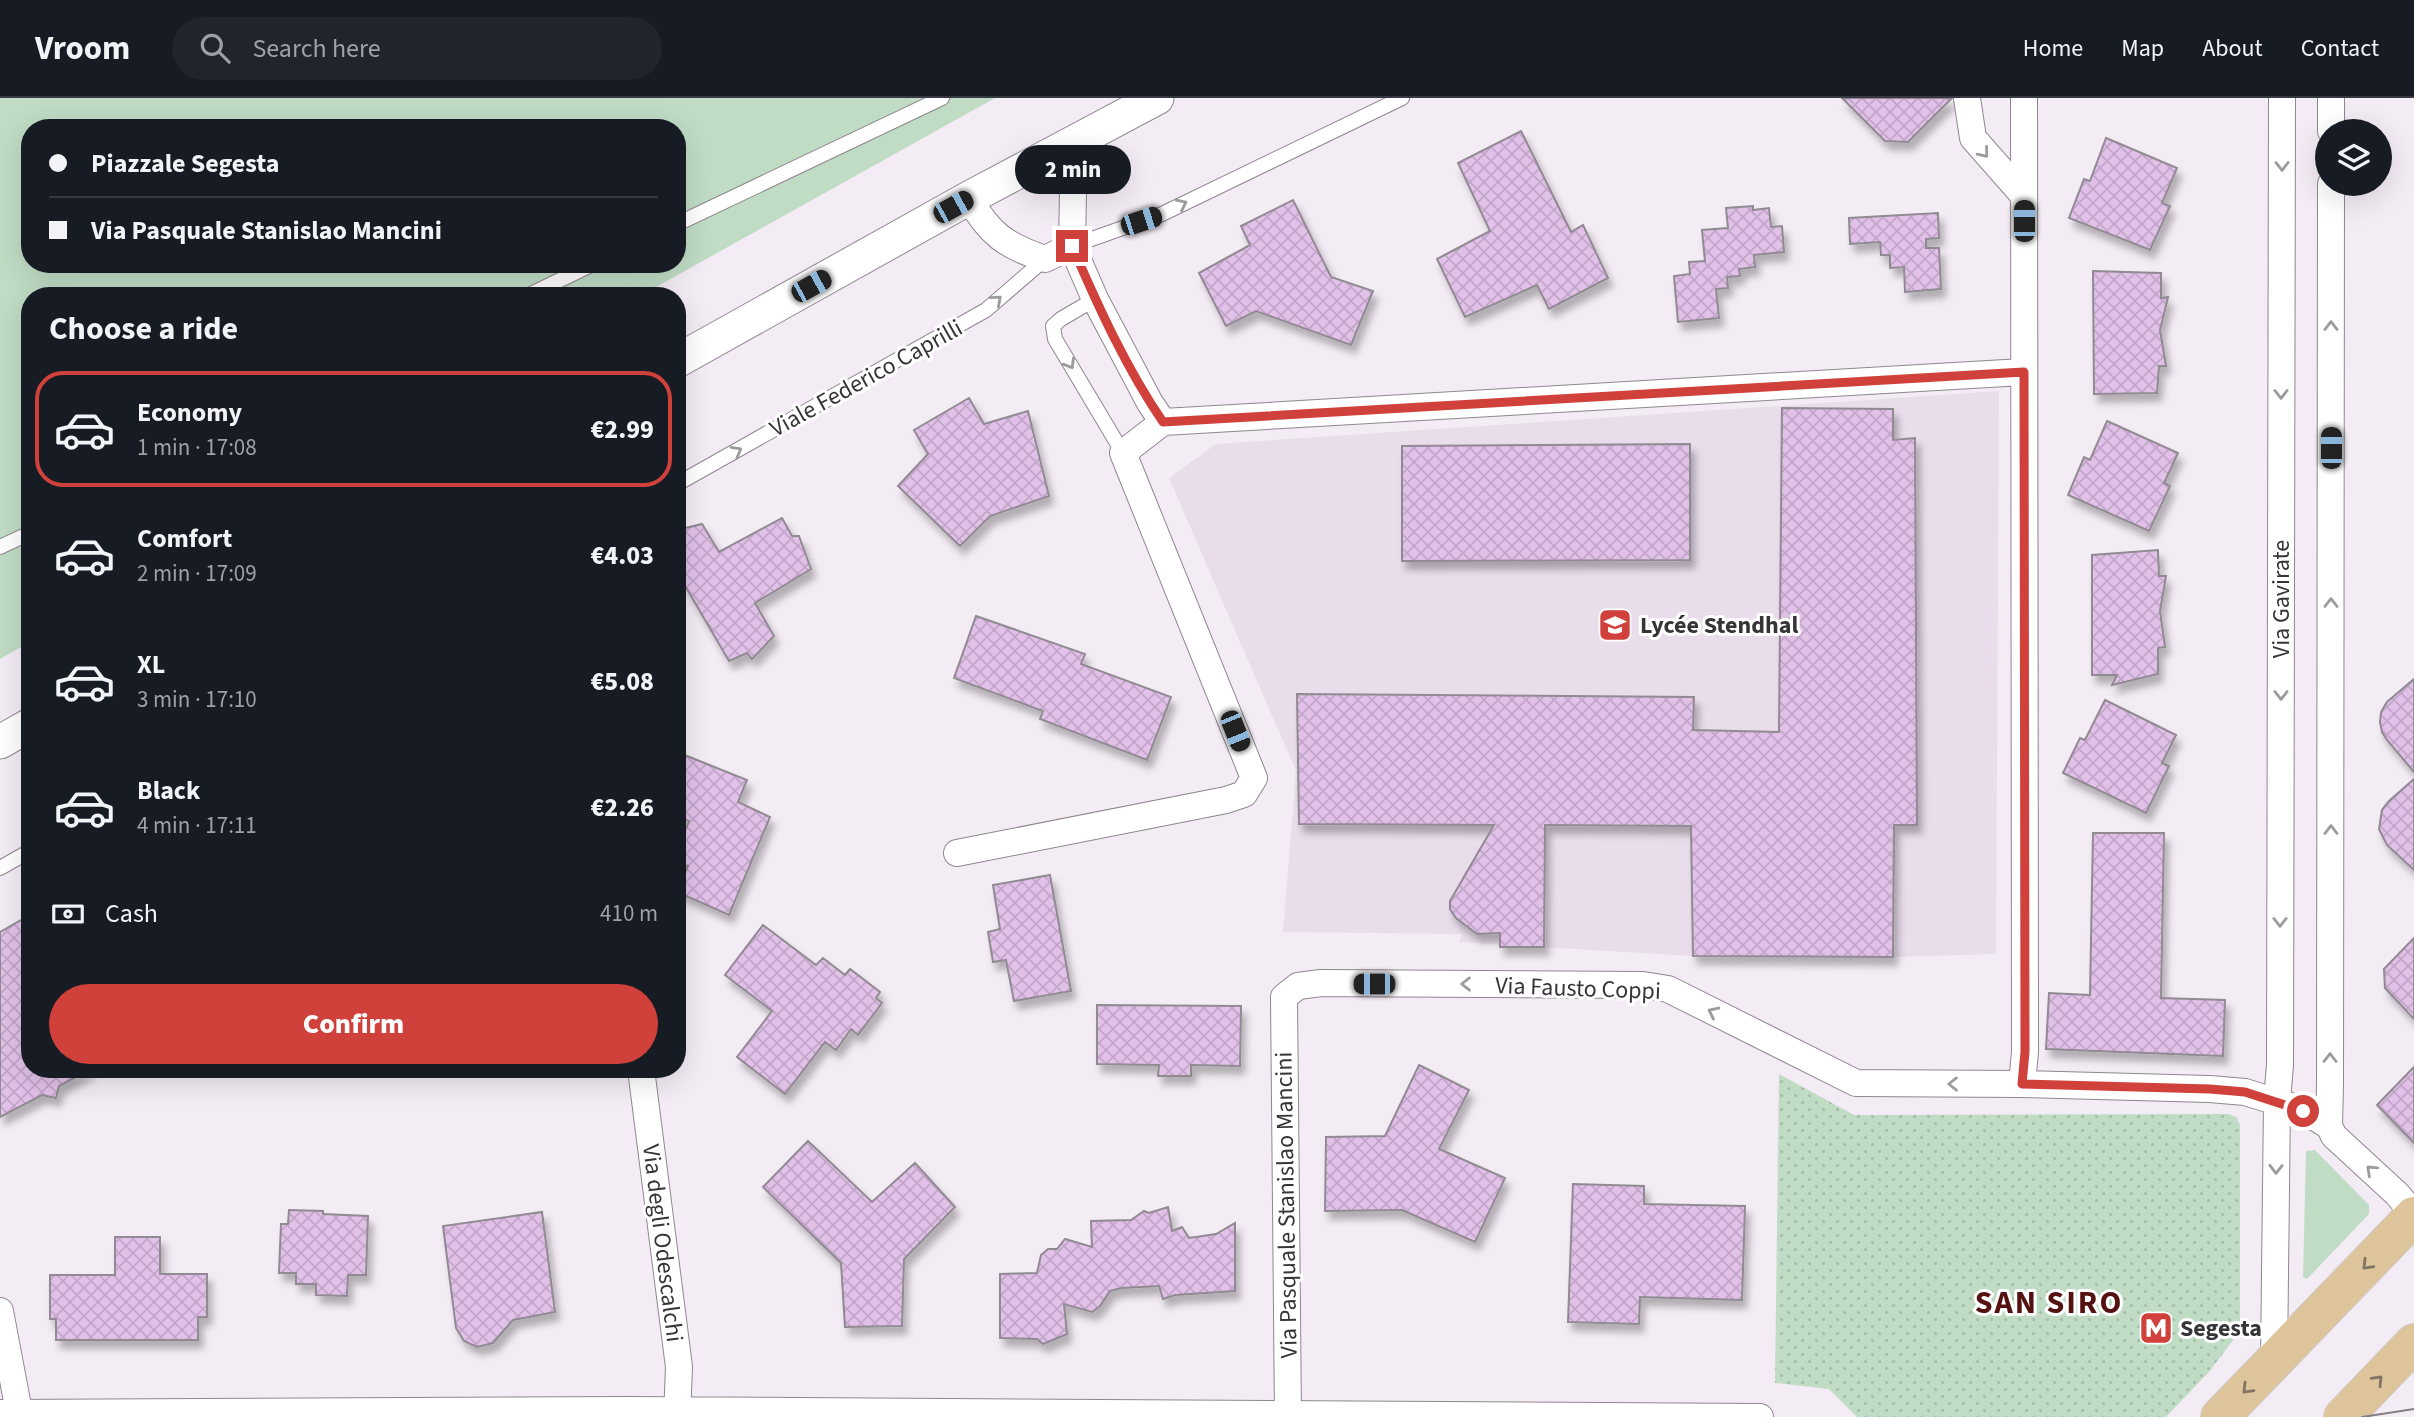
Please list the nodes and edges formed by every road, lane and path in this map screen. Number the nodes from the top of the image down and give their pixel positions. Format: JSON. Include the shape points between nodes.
{"nodes":[{"id":1,"x":942,"y":98,"type":"edge"},
{"id":2,"x":1157,"y":98,"type":"edge"},
{"id":3,"x":1402,"y":98,"type":"edge"},
{"id":4,"x":1967,"y":98,"type":"edge"},
{"id":5,"x":2024,"y":98,"type":"edge"},
{"id":6,"x":2282,"y":98,"type":"edge"},
{"id":7,"x":2331,"y":98,"type":"edge"},
{"id":8,"x":2331,"y":119,"type":"edge"},
{"id":9,"x":1064,"y":147,"type":"junction"},
{"id":10,"x":2024,"y":196,"type":"junction"},
{"id":11,"x":2331,"y":196,"type":"edge"},
{"id":12,"x":969,"y":198,"type":"junction"},
{"id":13,"x":686,"y":220,"type":"edge"},
{"id":14,"x":1072,"y":246,"type":"junction"},
{"id":15,"x":1045,"y":259,"type":"junction"},
{"id":16,"x":574,"y":273,"type":"edge"},
{"id":17,"x":546,"y":287,"type":"edge"},
{"id":18,"x":1095,"y":299,"type":"junction"},
{"id":19,"x":686,"y":356,"type":"edge"},
{"id":20,"x":2024,"y":372,"type":"junction"},
{"id":21,"x":1163,"y":422,"type":"junction"},
{"id":22,"x":1123,"y":453,"type":"junction"},
{"id":23,"x":686,"y":479,"type":"edge"},
{"id":24,"x":21,"y":537,"type":"edge"},
{"id":25,"x":0,"y":547,"type":"edge"},
{"id":26,"x":21,"y":730,"type":"edge"},
{"id":27,"x":0,"y":742,"type":"edge"},
{"id":28,"x":957,"y":853,"type":"dead end"},
{"id":29,"x":21,"y":856,"type":"edge"},
{"id":30,"x":0,"y":868,"type":"edge"},
{"id":31,"x":1284,"y":997,"type":"joint"},
{"id":32,"x":642,"y":1078,"type":"edge"},
{"id":33,"x":2022,"y":1084,"type":"junction"},
{"id":34,"x":2277,"y":1101,"type":"junction"},
{"id":35,"x":2329,"y":1126,"type":"junction"},
{"id":36,"x":2414,"y":1215,"type":"edge"},
{"id":37,"x":0,"y":1311,"type":"edge"},
{"id":38,"x":2414,"y":1343,"type":"edge"},
{"id":39,"x":2274,"y":1361,"type":"junction"},
{"id":40,"x":677,"y":1413,"type":"edge"},
{"id":41,"x":13,"y":1414,"type":"edge"},
{"id":42,"x":1288,"y":1415,"type":"edge"},
{"id":43,"x":1759,"y":1417,"type":"edge"},
{"id":44,"x":2220,"y":1417,"type":"edge"},
{"id":45,"x":2343,"y":1417,"type":"edge"}],
"edges":[{"from":1,"to":13,"type":"lane"},
{"from":2,"to":9,"type":"street"},
{"from":14,"to":3,"type":"lane","one_way":true,"via":[[1162,214]]},
{"from":4,"to":10,"type":"street","one_way":true,"via":[[1973,138]]},
{"from":5,"to":10,"type":"street"},
{"from":6,"to":34,"type":"street","name":"Via Gavirate","one_way":true},
{"from":7,"to":8,"type":"street"},
{"from":9,"to":12,"type":"street"},
{"from":9,"to":14,"type":"street","via":[[1073,191]]},
{"from":10,"to":20,"type":"street"},
{"from":35,"to":11,"type":"street","name":"Via Gavirate","one_way":true},
{"from":12,"to":15,"type":"street","via":[[994,234]]},
{"from":12,"to":19,"type":"street"},
{"from":14,"to":15,"type":"street"},
{"from":14,"to":18,"type":"street"},
{"from":23,"to":15,"type":"lane","name":"Viale Federico Caprilli","one_way":true,"via":[[986,310]]},
{"from":16,"to":17,"type":"lane"},
{"from":18,"to":21,"type":"street"},
{"from":18,"to":22,"type":"lane","one_way":true,"via":[[1061,319],[1054,326],[1055,339]]},
{"from":20,"to":21,"type":"street"},
{"from":20,"to":33,"type":"street"},
{"from":21,"to":22,"type":"street"},
{"from":22,"to":28,"type":"street","via":[[1254,778],[1244,794],[1226,800]]},
{"from":24,"to":25,"type":"lane"},
{"from":26,"to":27,"type":"street"},
{"from":29,"to":30,"type":"lane"},
{"from":33,"to":31,"type":"street","name":"Via Fausto Coppi","one_way":true,"via":[[1856,1083],[1668,989],[1643,985],[1321,983],[1298,986]]},
{"from":31,"to":42,"type":"street","name":"Via Pasquale Stanislao Mancini"},
{"from":32,"to":40,"type":"street","name":"Via degli Odescalchi","via":[[678,1367]]},
{"from":33,"to":34,"type":"street","name":"Via Fausto Coppi","via":[[2210,1089]]},
{"from":34,"to":35,"type":"street","name":"Via Fausto Coppi"},
{"from":34,"to":39,"type":"street","name":"Via Gavirate","one_way":true},
{"from":36,"to":35,"type":"street","one_way":true},
{"from":36,"to":39,"type":"main road","one_way":true},
{"from":37,"to":41,"type":"street"},
{"from":45,"to":38,"type":"main road","one_way":true},
{"from":39,"to":44,"type":"main road","one_way":true},
{"from":40,"to":41,"type":"street"},
{"from":40,"to":42,"type":"street"},
{"from":42,"to":43,"type":"street"}]}
